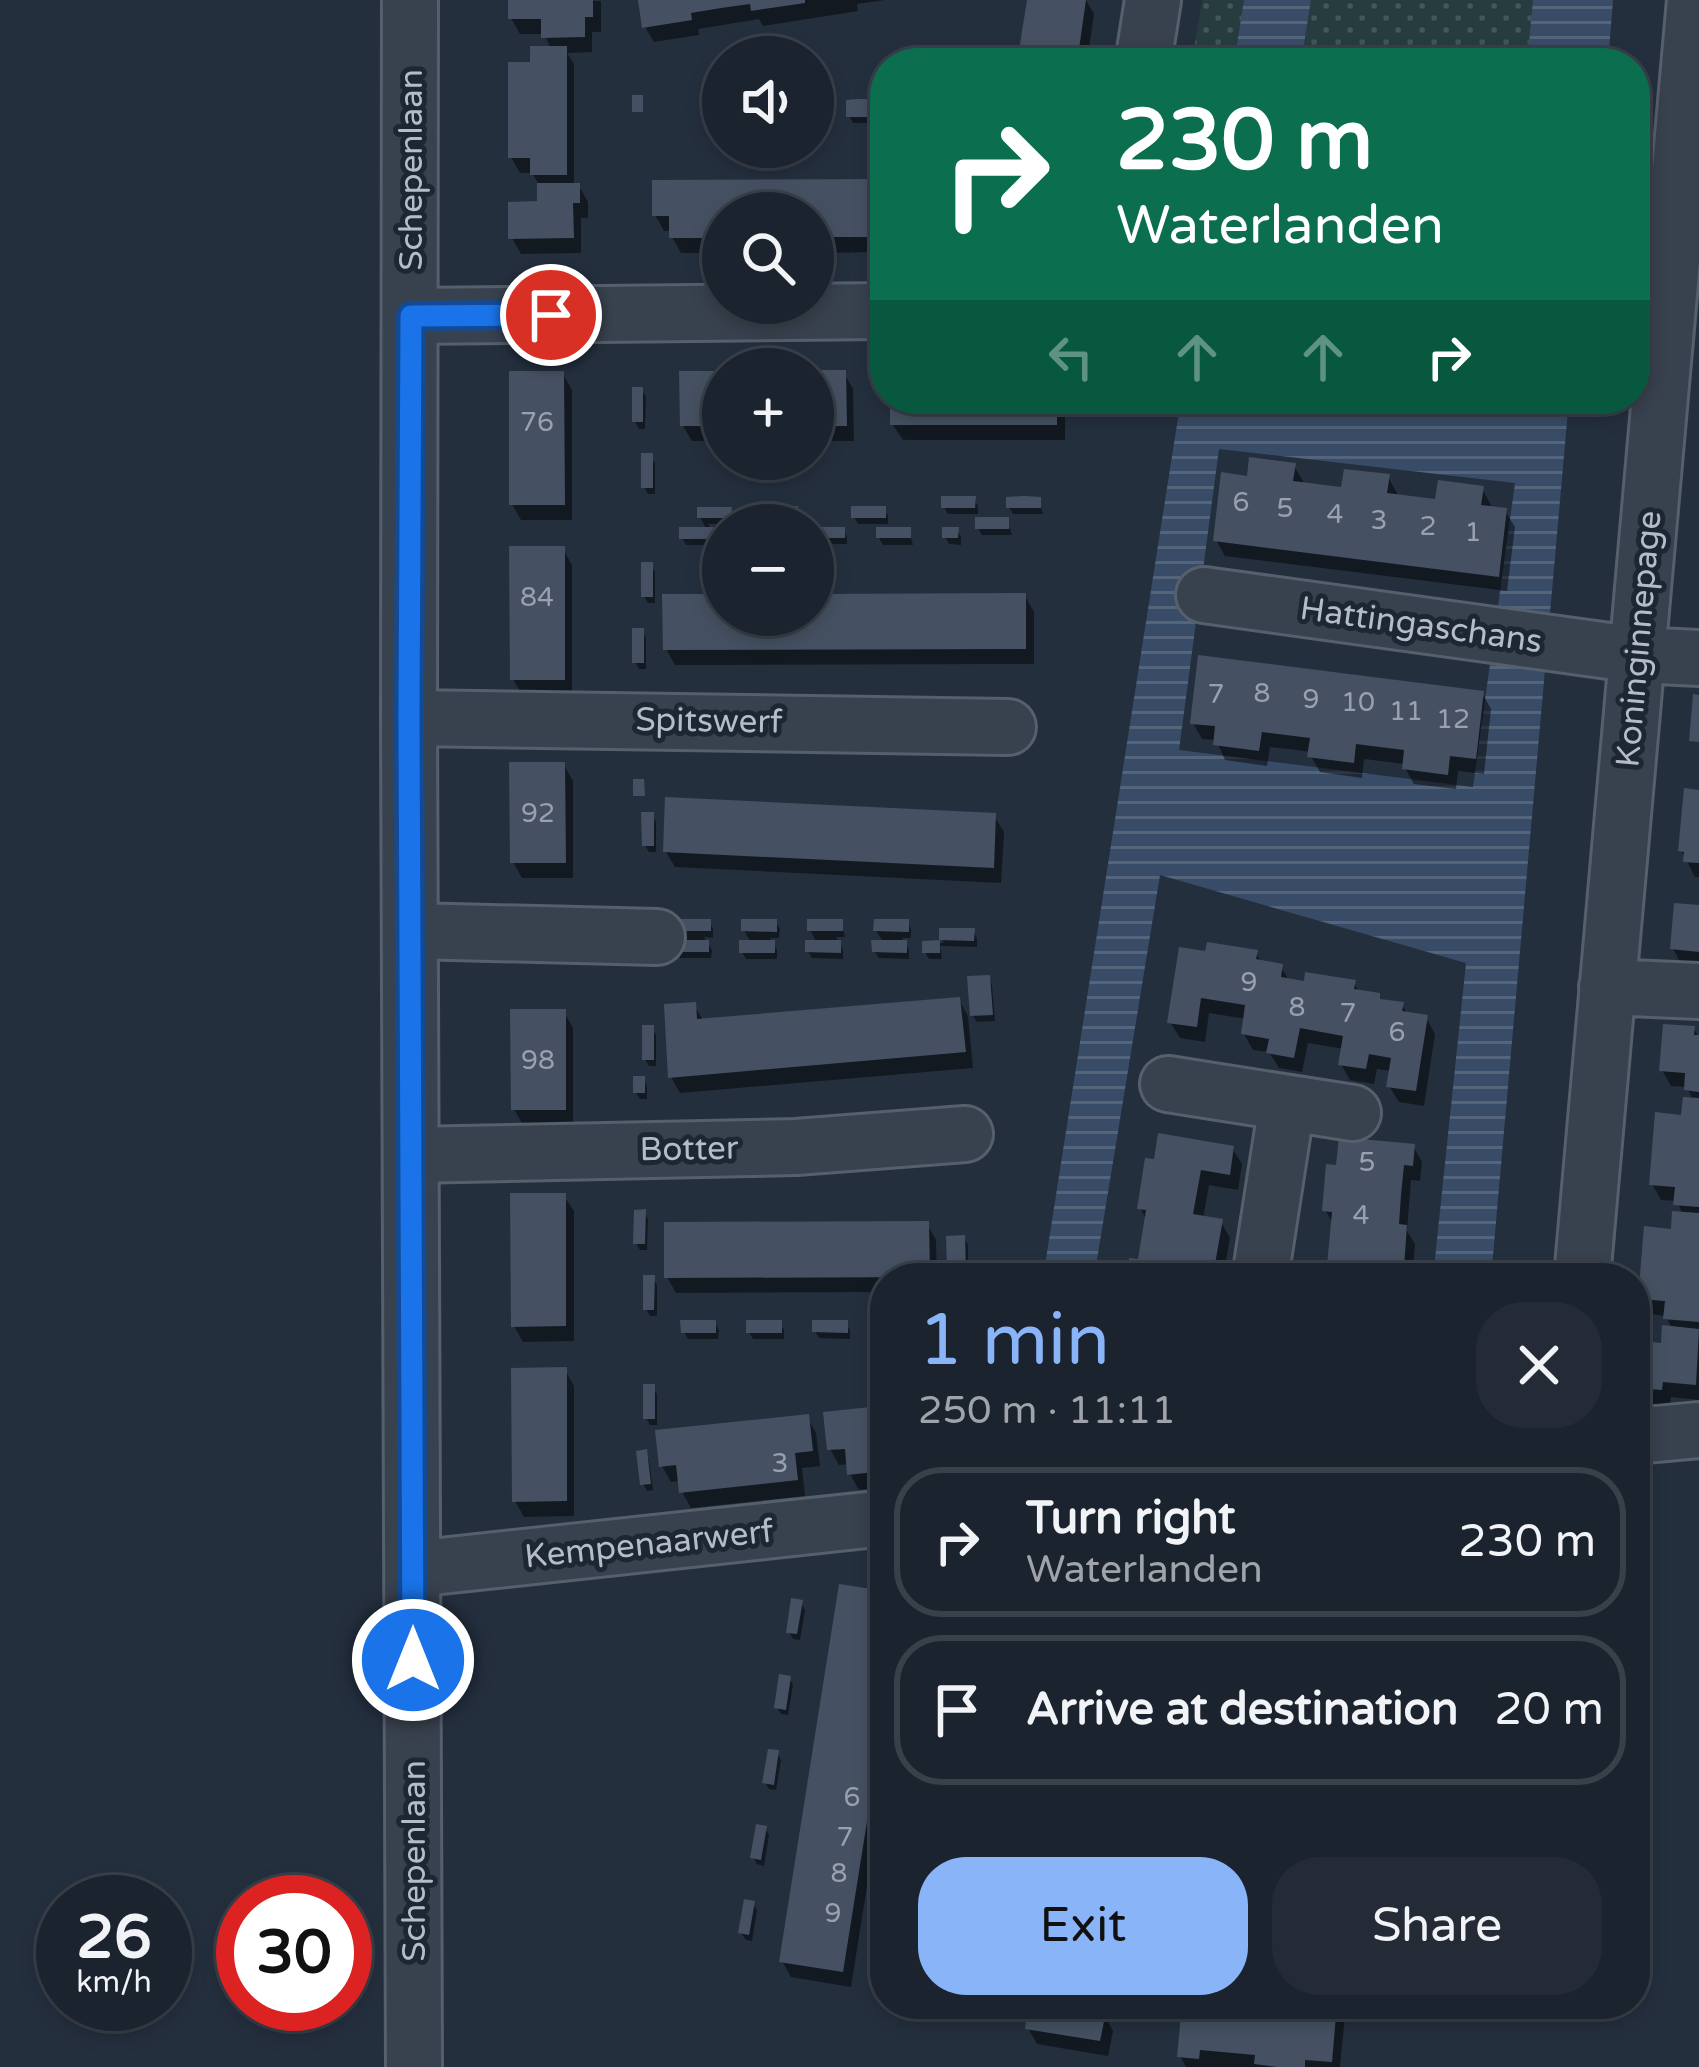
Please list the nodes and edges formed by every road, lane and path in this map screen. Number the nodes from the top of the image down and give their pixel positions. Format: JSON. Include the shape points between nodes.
{"nodes":[{"id":1,"x":410,"y":0,"type":"edge"},
{"id":2,"x":1153,"y":0,"type":"edge"},
{"id":3,"x":1695,"y":0,"type":"edge"},
{"id":4,"x":1145,"y":48,"type":"edge"},
{"id":5,"x":1668,"y":303,"type":"edge"},
{"id":6,"x":870,"y":311,"type":"edge"},
{"id":7,"x":411,"y":316,"type":"junction"},
{"id":8,"x":1204,"y":595,"type":"dead end"},
{"id":9,"x":1638,"y":655,"type":"junction"},
{"id":10,"x":1699,"y":658,"type":"edge"},
{"id":11,"x":409,"y":718,"type":"junction"},
{"id":12,"x":1008,"y":727,"type":"dead end"},
{"id":13,"x":411,"y":931,"type":"junction"},
{"id":14,"x":657,"y":937,"type":"dead end"},
{"id":15,"x":1607,"y":987,"type":"junction"},
{"id":16,"x":1699,"y":991,"type":"edge"},
{"id":17,"x":1168,"y":1084,"type":"dead end"},
{"id":18,"x":1287,"y":1104,"type":"junction"},
{"id":19,"x":1353,"y":1113,"type":"dead end"},
{"id":20,"x":964,"y":1134,"type":"dead end"},
{"id":21,"x":412,"y":1155,"type":"junction"},
{"id":22,"x":1262,"y":1263,"type":"edge"},
{"id":23,"x":1583,"y":1263,"type":"edge"},
{"id":24,"x":1699,"y":1430,"type":"edge"},
{"id":25,"x":1650,"y":1435,"type":"edge"},
{"id":26,"x":870,"y":1520,"type":"edge"},
{"id":27,"x":413,"y":1569,"type":"junction"},
{"id":28,"x":414,"y":2067,"type":"edge"}],
"edges":[{"from":1,"to":7,"type":"street","name":"Schepenlaan"},
{"from":2,"to":4,"type":"street"},
{"from":3,"to":5,"type":"street","name":"Koninginnepage"},
{"from":5,"to":9,"type":"street","name":"Koninginnepage"},
{"from":6,"to":7,"type":"street"},
{"from":7,"to":11,"type":"street","name":"Schepenlaan"},
{"from":8,"to":9,"type":"street","name":"Hattingaschans"},
{"from":9,"to":10,"type":"street","name":"Hattingaschans"},
{"from":9,"to":15,"type":"street","name":"Koninginnepage"},
{"from":11,"to":12,"type":"street","name":"Spitswerf"},
{"from":11,"to":13,"type":"street","name":"Schepenlaan"},
{"from":13,"to":14,"type":"street"},
{"from":13,"to":21,"type":"street","name":"Schepenlaan"},
{"from":15,"to":16,"type":"street"},
{"from":15,"to":23,"type":"street","name":"Koninginnepage"},
{"from":17,"to":18,"type":"street"},
{"from":18,"to":19,"type":"street"},
{"from":18,"to":22,"type":"street"},
{"from":20,"to":21,"type":"street","name":"Botter","via":[[796,1147]]},
{"from":21,"to":27,"type":"street","name":"Schepenlaan"},
{"from":24,"to":25,"type":"street"},
{"from":26,"to":27,"type":"street","name":"Kempenaarwerf"},
{"from":27,"to":28,"type":"street","name":"Schepenlaan"}]}
